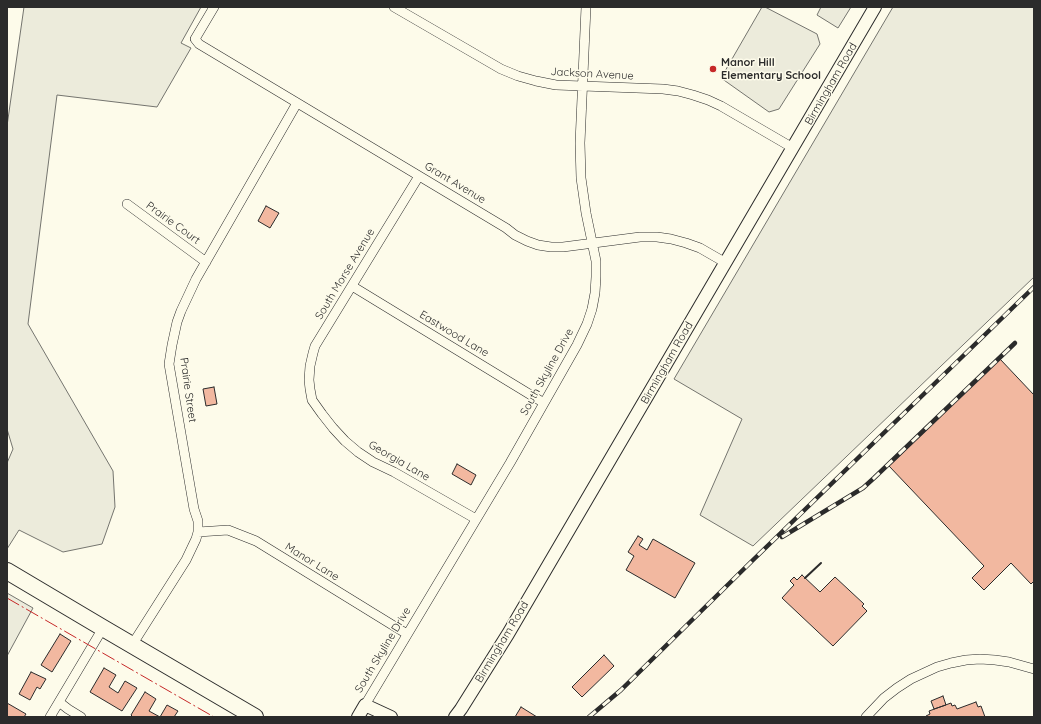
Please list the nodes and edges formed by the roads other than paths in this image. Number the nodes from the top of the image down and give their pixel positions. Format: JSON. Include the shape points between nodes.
{"nodes":[{"id":1,"x":214,"y":7,"type":"edge"},
{"id":2,"x":394,"y":7,"type":"edge"},
{"id":3,"x":586,"y":7,"type":"edge"},
{"id":4,"x":876,"y":7,"type":"edge"},
{"id":5,"x":583,"y":86,"type":"junction"},
{"id":6,"x":297,"y":103,"type":"junction"},
{"id":7,"x":793,"y":148,"type":"junction"},
{"id":8,"x":419,"y":176,"type":"junction"},
{"id":9,"x":127,"y":204,"type":"dead end"},
{"id":10,"x":592,"y":243,"type":"junction"},
{"id":11,"x":206,"y":262,"type":"junction"},
{"id":12,"x":726,"y":263,"type":"junction"},
{"id":13,"x":352,"y":286,"type":"junction"},
{"id":14,"x":310,"y":389,"type":"joint"},
{"id":15,"x":544,"y":403,"type":"junction"},
{"id":16,"x":476,"y":519,"type":"junction"},
{"id":17,"x":198,"y":532,"type":"junction"},
{"id":18,"x":7,"y":571,"type":"edge"},
{"id":19,"x":103,"y":628,"type":"junction"},
{"id":20,"x":407,"y":634,"type":"junction"},
{"id":21,"x":132,"y":645,"type":"junction"},
{"id":22,"x":1034,"y":670,"type":"edge"},
{"id":23,"x":59,"y":702,"type":"junction"},
{"id":24,"x":365,"y":705,"type":"junction"},
{"id":25,"x":50,"y":717,"type":"edge"},
{"id":26,"x":82,"y":717,"type":"edge"},
{"id":27,"x":256,"y":717,"type":"edge"},
{"id":28,"x":358,"y":717,"type":"edge"},
{"id":29,"x":391,"y":717,"type":"edge"},
{"id":30,"x":455,"y":717,"type":"edge"},
{"id":31,"x":866,"y":717,"type":"edge"}],
"edges":[{"from":1,"to":6,"type":"street","name":"Grant Avenue","via":[[195,39],[199,44]]},
{"from":2,"to":5,"type":"street","name":"Jackson Avenue","via":[[500,69],[536,81]]},
{"from":3,"to":5,"type":"street","name":"South Skyline Drive"},
{"from":4,"to":7,"type":"street","name":"Birmingham Road"},
{"from":5,"to":7,"type":"street","name":"Jackson Avenue","via":[[663,89],[693,95],[721,106]]},
{"from":5,"to":10,"type":"street","name":"South Skyline Drive","via":[[581,178]]},
{"from":6,"to":8,"type":"street","name":"Grant Avenue"},
{"from":6,"to":11,"type":"street","name":"Prairie Street"},
{"from":7,"to":12,"type":"street","name":"Birmingham Road"},
{"from":8,"to":10,"type":"street","name":"Grant Avenue","via":[[527,241],[551,247]]},
{"from":8,"to":13,"type":"street","name":"South Morse Avenue"},
{"from":9,"to":11,"type":"street","name":"Prairie Court"},
{"from":10,"to":12,"type":"street","name":"Grant Avenue","via":[[640,237],[664,238],[700,248]]},
{"from":10,"to":15,"type":"street","name":"South Skyline Drive","via":[[596,277],[592,309],[577,345]]},
{"from":11,"to":17,"type":"street","name":"Prairie Street","via":[[177,322],[170,364]]},
{"from":12,"to":30,"type":"street","name":"Birmingham Road","via":[[508,634]]},
{"from":13,"to":14,"type":"street","name":"South Morse Avenue","via":[[315,346],[310,366]]},
{"from":13,"to":15,"type":"street","name":"Eastwood Lane"},
{"from":14,"to":16,"type":"street","name":"Georgia Lane","via":[[312,400],[332,428],[358,452]]},
{"from":15,"to":16,"type":"street","name":"South Skyline Drive"},
{"from":16,"to":20,"type":"street","name":"South Skyline Drive"},
{"from":17,"to":20,"type":"street","name":"Manor Lane","via":[[228,530],[256,541]]},
{"from":17,"to":21,"type":"street","via":[[186,560]]},
{"from":18,"to":19,"type":"highway"},
{"from":19,"to":21,"type":"highway"},
{"from":19,"to":23,"type":"street"},
{"from":20,"to":24,"type":"street","name":"South Skyline Drive"},
{"from":21,"to":27,"type":"highway"},
{"from":22,"to":31,"type":"street","via":[[1009,662],[980,659],[944,665],[911,679],[884,698]]},
{"from":23,"to":25,"type":"street"},
{"from":23,"to":26,"type":"street"},
{"from":24,"to":28,"type":"street"},
{"from":24,"to":29,"type":"street"}]}
